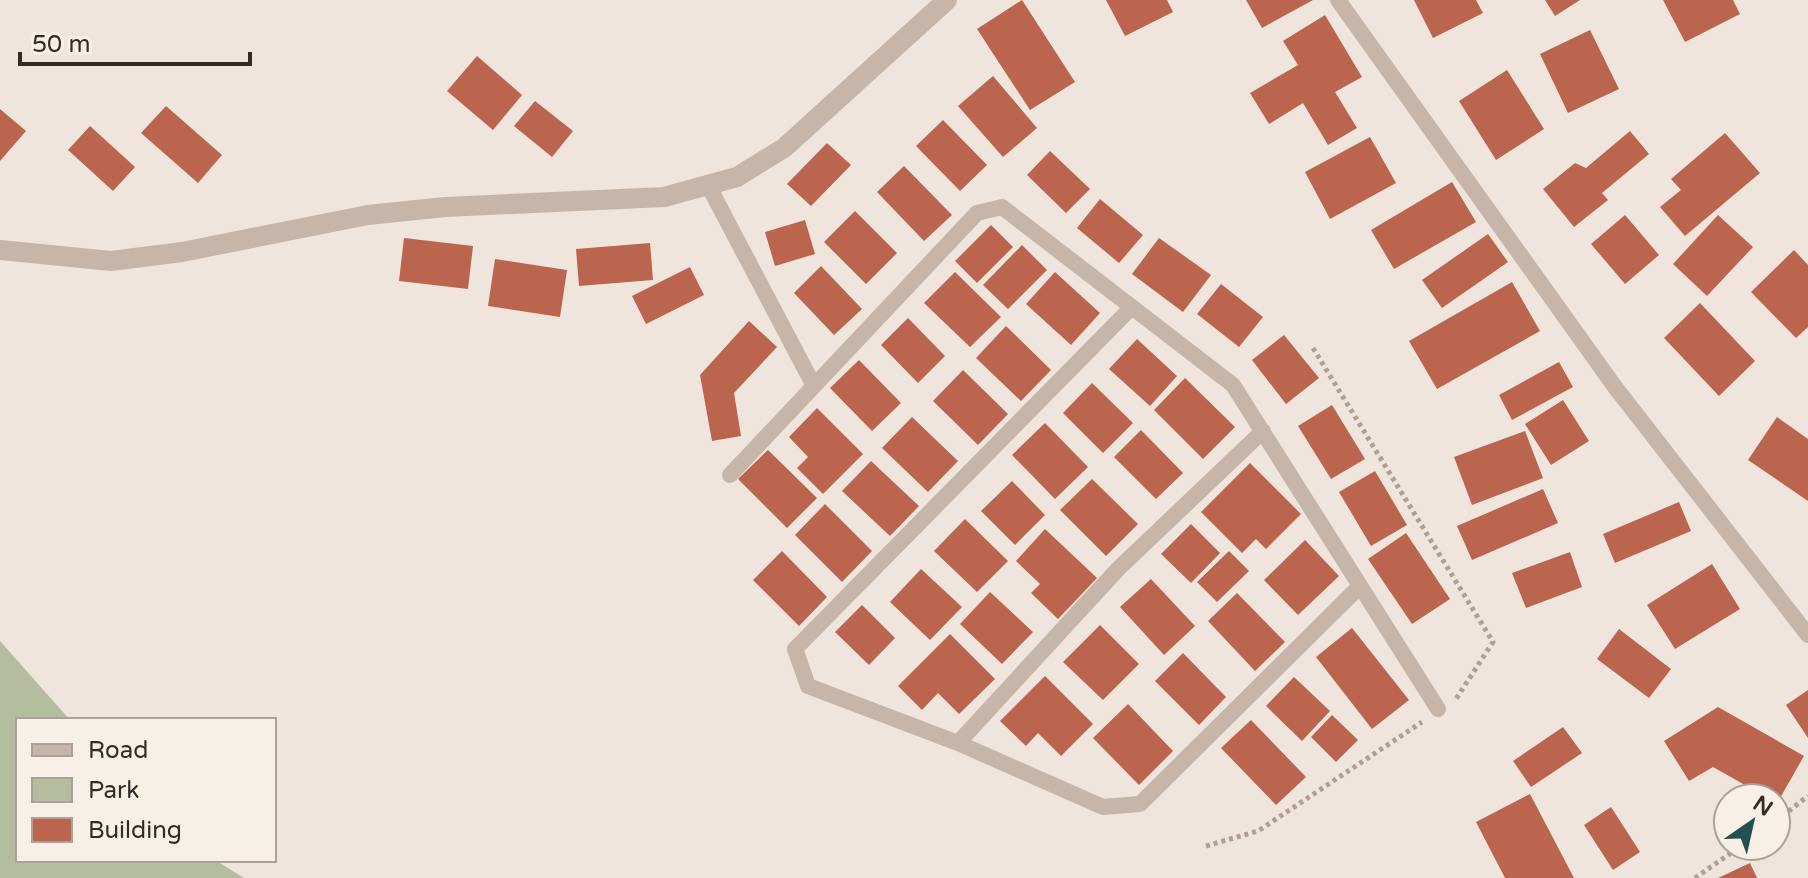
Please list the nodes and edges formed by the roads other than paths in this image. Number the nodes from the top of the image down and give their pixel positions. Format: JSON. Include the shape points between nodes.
{"nodes":[{"id":1,"x":947,"y":0,"type":"edge"},
{"id":2,"x":1338,"y":0,"type":"edge"},
{"id":3,"x":708,"y":185,"type":"junction"},
{"id":4,"x":0,"y":250,"type":"edge"},
{"id":5,"x":1132,"y":307,"type":"junction"},
{"id":6,"x":814,"y":386,"type":"junction"},
{"id":7,"x":1263,"y":431,"type":"junction"},
{"id":8,"x":730,"y":475,"type":"dead end"},
{"id":9,"x":1358,"y":588,"type":"junction"},
{"id":10,"x":1808,"y":635,"type":"edge"},
{"id":11,"x":1438,"y":709,"type":"dead end"},
{"id":12,"x":958,"y":743,"type":"junction"}],
"edges":[{"from":1,"to":3,"type":"street","via":[[784,148],[737,177]]},
{"from":2,"to":10,"type":"lane","via":[[1615,387]]},
{"from":3,"to":4,"type":"street","via":[[664,197],[368,215],[111,261]]},
{"from":3,"to":6,"type":"lane"},
{"from":5,"to":6,"type":"lane","via":[[1002,207],[977,213]]},
{"from":5,"to":7,"type":"lane","via":[[1233,385]]},
{"from":5,"to":12,"type":"lane","via":[[795,649],[808,686]]},
{"from":6,"to":8,"type":"lane"},
{"from":7,"to":9,"type":"lane"},
{"from":7,"to":12,"type":"lane","via":[[1118,569]]},
{"from":9,"to":11,"type":"lane"},
{"from":9,"to":12,"type":"lane","via":[[1140,804],[1103,807]]}]}
